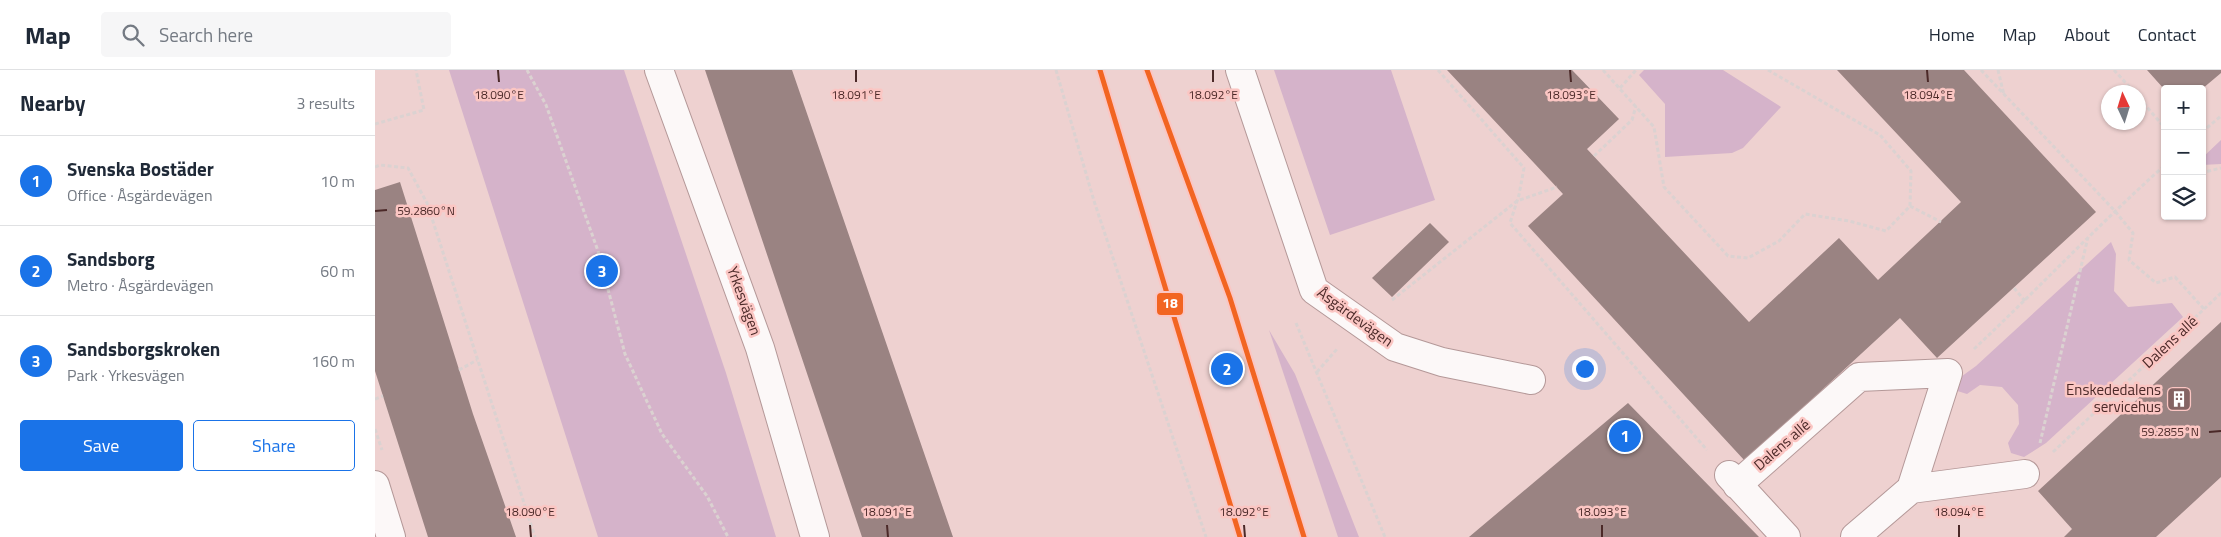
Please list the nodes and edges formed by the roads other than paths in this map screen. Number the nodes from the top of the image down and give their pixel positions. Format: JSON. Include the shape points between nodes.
{"nodes":[{"id":1,"x":659,"y":70,"type":"edge"},
{"id":2,"x":1240,"y":70,"type":"edge"},
{"id":3,"x":1531,"y":380,"type":"dead end"},
{"id":4,"x":2030,"y":471,"type":"road end"},
{"id":5,"x":375,"y":485,"type":"edge"},
{"id":6,"x":1911,"y":489,"type":"junction"},
{"id":7,"x":391,"y":537,"type":"edge"},
{"id":8,"x":815,"y":537,"type":"edge"},
{"id":9,"x":1786,"y":537,"type":"edge"},
{"id":10,"x":1855,"y":537,"type":"edge"}],
"edges":[{"from":1,"to":8,"type":"street","name":"Yrkesvägen","via":[[760,348]]},
{"from":2,"to":3,"type":"street","name":"Åsgärdevägen","via":[[1314,290],[1395,346],[1442,362]]},
{"from":4,"to":6,"type":"street"},
{"from":5,"to":7,"type":"street"},
{"from":6,"to":9,"type":"street","name":"Dalens allé","via":[[1948,373],[1859,377],[1733,480]]},
{"from":6,"to":10,"type":"street"}]}
